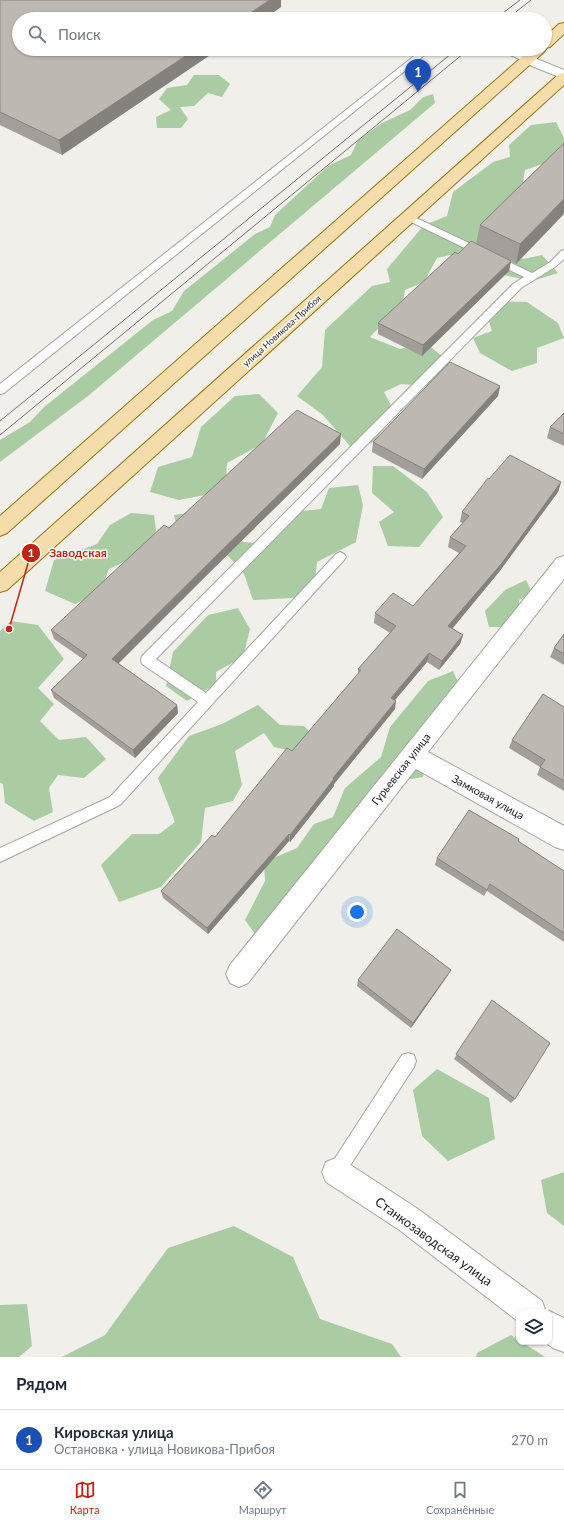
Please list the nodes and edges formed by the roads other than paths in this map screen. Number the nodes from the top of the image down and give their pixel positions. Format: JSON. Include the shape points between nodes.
{"nodes":[{"id":1,"x":564,"y":27,"type":"edge"},
{"id":2,"x":552,"y":38,"type":"edge"},
{"id":3,"x":419,"y":56,"type":"edge"},
{"id":4,"x":531,"y":56,"type":"edge"},
{"id":5,"x":536,"y":56,"type":"edge"},
{"id":6,"x":564,"y":76,"type":"edge"},
{"id":7,"x":408,"y":217,"type":"junction"},
{"id":8,"x":564,"y":253,"type":"edge"},
{"id":9,"x":532,"y":277,"type":"junction"},
{"id":10,"x":0,"y":390,"type":"edge"},
{"id":11,"x":0,"y":528,"type":"edge"},
{"id":12,"x":340,"y":557,"type":"dead end"},
{"id":13,"x":563,"y":567,"type":"edge"},
{"id":14,"x":0,"y":584,"type":"edge"},
{"id":15,"x":208,"y":701,"type":"junction"},
{"id":16,"x":412,"y":755,"type":"junction"},
{"id":17,"x":564,"y":839,"type":"edge"},
{"id":18,"x":0,"y":855,"type":"edge"},
{"id":19,"x":239,"y":974,"type":"dead end"},
{"id":20,"x":408,"y":1061,"type":"dead end"},
{"id":21,"x":336,"y":1172,"type":"joint"},
{"id":22,"x":527,"y":1309,"type":"edge"},
{"id":23,"x":552,"y":1328,"type":"edge"},
{"id":24,"x":564,"y":1337,"type":"edge"}],
"edges":[{"from":1,"to":2,"type":"main road"},
{"from":3,"to":10,"type":"lane"},
{"from":4,"to":11,"type":"main road"},
{"from":5,"to":6,"type":"street"},
{"from":6,"to":7,"type":"main road","name":"улица Новикова-Прибоя"},
{"from":7,"to":9,"type":"lane"},
{"from":7,"to":14,"type":"main road","name":"улица Новикова-Прибоя"},
{"from":8,"to":9,"type":"lane","via":[[552,265]]},
{"from":9,"to":15,"type":"lane","via":[[517,286],[147,660]]},
{"from":12,"to":15,"type":"lane"},
{"from":13,"to":16,"type":"street","name":"Гурьевская улица"},
{"from":15,"to":18,"type":"lane","via":[[115,801]]},
{"from":16,"to":17,"type":"street","name":"Замковая улица"},
{"from":16,"to":19,"type":"street","name":"Гурьевская улица"},
{"from":20,"to":21,"type":"lane"},
{"from":21,"to":22,"type":"street","name":"Станкозаводская улица","via":[[408,1219]]},
{"from":23,"to":24,"type":"street"}]}
